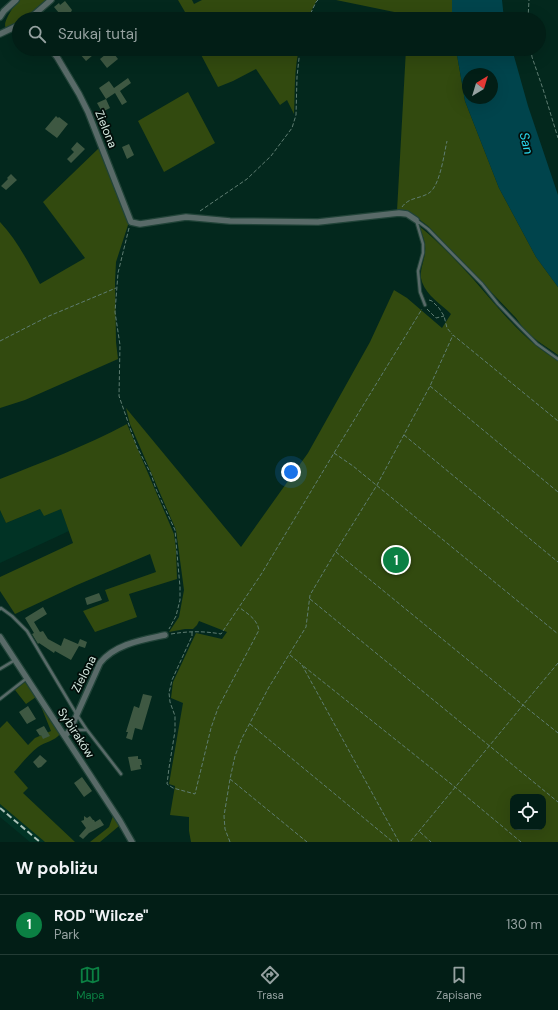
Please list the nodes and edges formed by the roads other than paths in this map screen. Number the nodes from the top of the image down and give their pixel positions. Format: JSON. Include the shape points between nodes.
{"nodes":[{"id":1,"x":16,"y":0,"type":"edge"},
{"id":2,"x":51,"y":0,"type":"edge"},
{"id":3,"x":37,"y":12,"type":"edge"},
{"id":4,"x":0,"y":17,"type":"edge"},
{"id":5,"x":12,"y":28,"type":"edge"},
{"id":6,"x":0,"y":34,"type":"edge"},
{"id":7,"x":56,"y":56,"type":"edge"},
{"id":8,"x":416,"y":220,"type":"junction"},
{"id":9,"x":425,"y":305,"type":"road end"},
{"id":10,"x":558,"y":359,"type":"edge"},
{"id":11,"x":0,"y":607,"type":"edge"},
{"id":12,"x":165,"y":635,"type":"road end"},
{"id":13,"x":0,"y":637,"type":"edge"},
{"id":14,"x":15,"y":660,"type":"junction"},
{"id":15,"x":0,"y":669,"type":"edge"},
{"id":16,"x":27,"y":678,"type":"junction"},
{"id":17,"x":0,"y":699,"type":"edge"},
{"id":18,"x":77,"y":715,"type":"junction"},
{"id":19,"x":70,"y":730,"type":"junction"},
{"id":20,"x":87,"y":730,"type":"junction"},
{"id":21,"x":65,"y":736,"type":"junction"},
{"id":22,"x":121,"y":774,"type":"dead end"},
{"id":23,"x":132,"y":842,"type":"edge"}],
"edges":[{"from":1,"to":4,"type":"street"},
{"from":2,"to":3,"type":"street"},
{"from":5,"to":6,"type":"street"},
{"from":7,"to":8,"type":"street","name":"Zielona","via":[[88,112],[131,222],[140,224],[186,217],[230,221],[318,222],[399,213],[407,214]]},
{"from":8,"to":9,"type":"lane","via":[[423,244],[418,271],[420,292]]},
{"from":8,"to":10,"type":"lane","via":[[428,229],[537,344]]},
{"from":11,"to":18,"type":"lane","via":[[27,631]]},
{"from":12,"to":18,"type":"street","name":"Zielona","via":[[125,645],[105,657]]},
{"from":13,"to":14,"type":"street","name":"Sybiraków"},
{"from":14,"to":15,"type":"lane"},
{"from":14,"to":16,"type":"street","name":"Sybiraków"},
{"from":16,"to":17,"type":"lane"},
{"from":16,"to":21,"type":"street","name":"Sybiraków"},
{"from":18,"to":19,"type":"street","name":"Zielona"},
{"from":18,"to":20,"type":"lane"},
{"from":19,"to":20,"type":"lane"},
{"from":19,"to":21,"type":"street","name":"Zielona"},
{"from":20,"to":22,"type":"lane"},
{"from":21,"to":23,"type":"street","name":"Sybiraków"}]}
